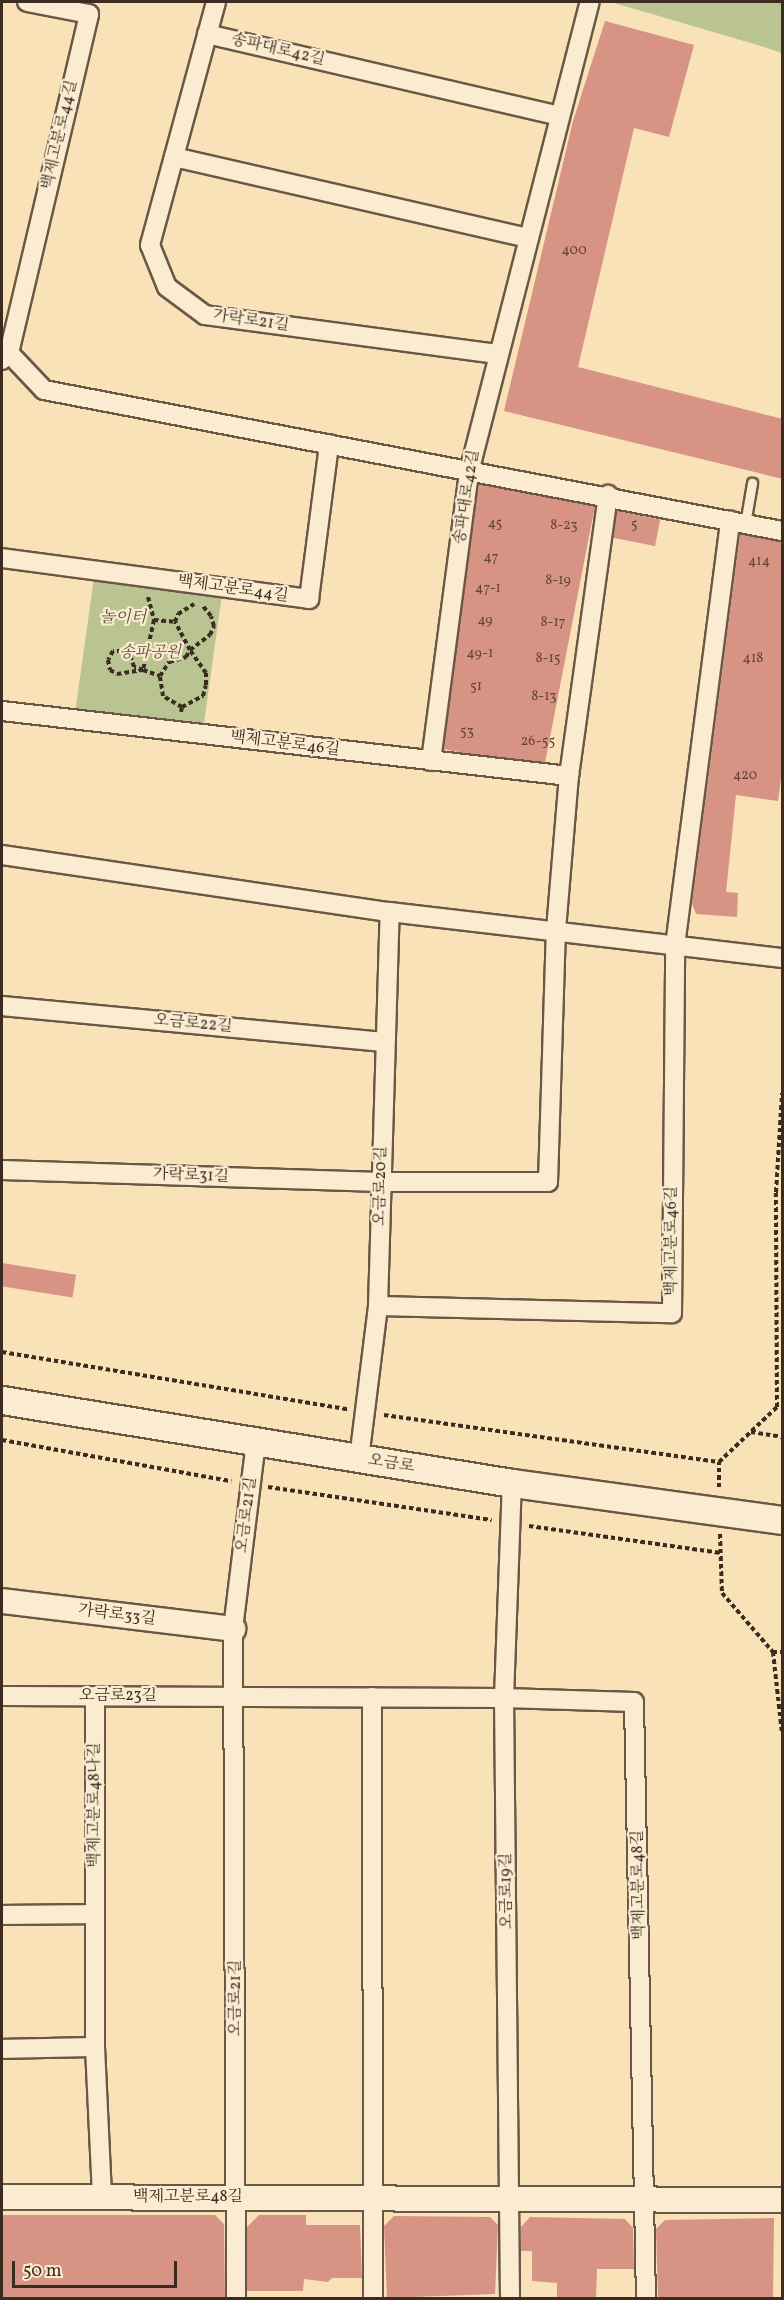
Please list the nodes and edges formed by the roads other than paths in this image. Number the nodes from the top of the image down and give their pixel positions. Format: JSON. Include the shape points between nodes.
{"nodes":[{"id":1,"x":27,"y":2,"type":"edge"},
{"id":2,"x":216,"y":2,"type":"edge"},
{"id":3,"x":590,"y":2,"type":"edge"},
{"id":4,"x":207,"y":34,"type":"junction"},
{"id":5,"x":560,"y":116,"type":"junction"},
{"id":6,"x":174,"y":157,"type":"junction"},
{"id":7,"x":527,"y":238,"type":"junction"},
{"id":8,"x":497,"y":354,"type":"junction"},
{"id":9,"x":5,"y":356,"type":"edge"},
{"id":10,"x":329,"y":444,"type":"junction"},
{"id":11,"x":469,"y":472,"type":"junction"},
{"id":12,"x":752,"y":483,"type":"dead end"},
{"id":13,"x":608,"y":495,"type":"junction"},
{"id":14,"x":737,"y":522,"type":"junction"},
{"id":15,"x":783,"y":531,"type":"edge"},
{"id":16,"x":2,"y":558,"type":"edge"},
{"id":17,"x":2,"y":711,"type":"edge"},
{"id":18,"x":431,"y":761,"type":"junction"},
{"id":19,"x":569,"y":776,"type":"junction"},
{"id":20,"x":2,"y":855,"type":"edge"},
{"id":21,"x":390,"y":912,"type":"junction"},
{"id":22,"x":556,"y":930,"type":"junction"},
{"id":23,"x":675,"y":946,"type":"junction"},
{"id":24,"x":783,"y":958,"type":"edge"},
{"id":25,"x":2,"y":1006,"type":"edge"},
{"id":26,"x":385,"y":1042,"type":"junction"},
{"id":27,"x":2,"y":1170,"type":"edge"},
{"id":28,"x":381,"y":1182,"type":"junction"},
{"id":29,"x":378,"y":1306,"type":"junction"},
{"id":30,"x":2,"y":1400,"type":"edge"},
{"id":31,"x":256,"y":1442,"type":"junction"},
{"id":32,"x":359,"y":1459,"type":"junction"},
{"id":33,"x":512,"y":1483,"type":"junction"},
{"id":34,"x":783,"y":1520,"type":"edge"},
{"id":35,"x":2,"y":1601,"type":"edge"},
{"id":36,"x":233,"y":1629,"type":"junction"},
{"id":37,"x":2,"y":1696,"type":"edge"},
{"id":38,"x":95,"y":1696,"type":"junction"},
{"id":39,"x":235,"y":1697,"type":"junction"},
{"id":40,"x":372,"y":1697,"type":"junction"},
{"id":41,"x":504,"y":1698,"type":"junction"},
{"id":42,"x":95,"y":1914,"type":"junction"},
{"id":43,"x":2,"y":1915,"type":"edge"},
{"id":44,"x":95,"y":2047,"type":"junction"},
{"id":45,"x":2,"y":2049,"type":"edge"},
{"id":46,"x":237,"y":2196,"type":"junction"},
{"id":47,"x":2,"y":2197,"type":"edge"},
{"id":48,"x":102,"y":2197,"type":"junction"},
{"id":49,"x":374,"y":2198,"type":"junction"},
{"id":50,"x":510,"y":2199,"type":"junction"},
{"id":51,"x":647,"y":2199,"type":"junction"},
{"id":52,"x":783,"y":2200,"type":"edge"},
{"id":53,"x":236,"y":2298,"type":"edge"},
{"id":54,"x":373,"y":2298,"type":"edge"},
{"id":55,"x":510,"y":2298,"type":"edge"},
{"id":56,"x":646,"y":2298,"type":"edge"}],
"edges":[{"from":1,"to":9,"type":"street","name":"백제고분로44길","via":[[89,14]]},
{"from":2,"to":4,"type":"street","name":"가락로21길"},
{"from":3,"to":5,"type":"street","name":"송파대로42길"},
{"from":4,"to":5,"type":"street","name":"송파대로42길"},
{"from":4,"to":6,"type":"street","name":"가락로21길"},
{"from":5,"to":7,"type":"street","name":"송파대로42길"},
{"from":6,"to":7,"type":"street"},
{"from":6,"to":8,"type":"street","name":"가락로21길","via":[[150,245],[167,287],[205,315]]},
{"from":7,"to":8,"type":"street","name":"송파대로42길"},
{"from":8,"to":11,"type":"street","name":"송파대로42길"},
{"from":9,"to":10,"type":"street","name":"백제고분로44길","via":[[44,390]]},
{"from":10,"to":11,"type":"street","name":"백제고분로44길"},
{"from":10,"to":16,"type":"street","name":"백제고분로44길","via":[[309,599]]},
{"from":11,"to":13,"type":"street","name":"백제고분로44길"},
{"from":11,"to":18,"type":"street","name":"송파대로42길"},
{"from":12,"to":14,"type":"lane"},
{"from":13,"to":14,"type":"street","name":"백제고분로44길"},
{"from":13,"to":19,"type":"street"},
{"from":14,"to":15,"type":"street","name":"백제고분로44길"},
{"from":14,"to":23,"type":"street","name":"백제고분로46길"},
{"from":17,"to":18,"type":"street","name":"백제고분로46길"},
{"from":18,"to":19,"type":"street","name":"백제고분로46길"},
{"from":19,"to":22,"type":"street"},
{"from":20,"to":21,"type":"street"},
{"from":21,"to":22,"type":"street"},
{"from":21,"to":26,"type":"street","name":"오금로20길"},
{"from":22,"to":23,"type":"street"},
{"from":22,"to":28,"type":"street","via":[[548,1182]]},
{"from":23,"to":24,"type":"street"},
{"from":23,"to":29,"type":"street","name":"백제고분로46길","via":[[672,1313]]},
{"from":25,"to":26,"type":"street","name":"오금로22길"},
{"from":26,"to":28,"type":"street","name":"오금로20길"},
{"from":27,"to":28,"type":"street","name":"가락로31길"},
{"from":28,"to":29,"type":"street","name":"오금로20길"},
{"from":29,"to":32,"type":"street","name":"오금로20길"},
{"from":30,"to":31,"type":"main road","name":"오금로"},
{"from":31,"to":32,"type":"main road","name":"오금로"},
{"from":31,"to":36,"type":"street","name":"오금로21길"},
{"from":32,"to":33,"type":"main road","name":"오금로"},
{"from":33,"to":34,"type":"main road","name":"오금로"},
{"from":33,"to":41,"type":"street","name":"오금로19길"},
{"from":35,"to":36,"type":"street","name":"가락로33길"},
{"from":36,"to":39,"type":"street","name":"오금로21길"},
{"from":37,"to":38,"type":"street","name":"오금로23길"},
{"from":38,"to":39,"type":"street","name":"오금로23길"},
{"from":38,"to":42,"type":"street","name":"백제고분로48나길"},
{"from":39,"to":40,"type":"street"},
{"from":39,"to":46,"type":"street","name":"오금로21길"},
{"from":40,"to":41,"type":"street"},
{"from":40,"to":49,"type":"street"},
{"from":41,"to":50,"type":"street","name":"오금로19길"},
{"from":41,"to":51,"type":"street","name":"백제고분로48길","via":[[634,1702]]},
{"from":42,"to":43,"type":"street"},
{"from":42,"to":44,"type":"street","name":"백제고분로48나길"},
{"from":44,"to":45,"type":"street"},
{"from":44,"to":48,"type":"street","name":"백제고분로48나길"},
{"from":46,"to":48,"type":"street","name":"백제고분로48길"},
{"from":46,"to":49,"type":"street","name":"백제고분로48길"},
{"from":46,"to":53,"type":"street","name":"오금로21길"},
{"from":47,"to":48,"type":"street","name":"백제고분로48길"},
{"from":49,"to":50,"type":"street","name":"백제고분로48길"},
{"from":49,"to":54,"type":"street"},
{"from":50,"to":51,"type":"street","name":"백제고분로48길"},
{"from":50,"to":55,"type":"street","name":"오금로19길"},
{"from":51,"to":52,"type":"street","name":"백제고분로48길"},
{"from":51,"to":56,"type":"street","name":"백제고분로48길"}]}
